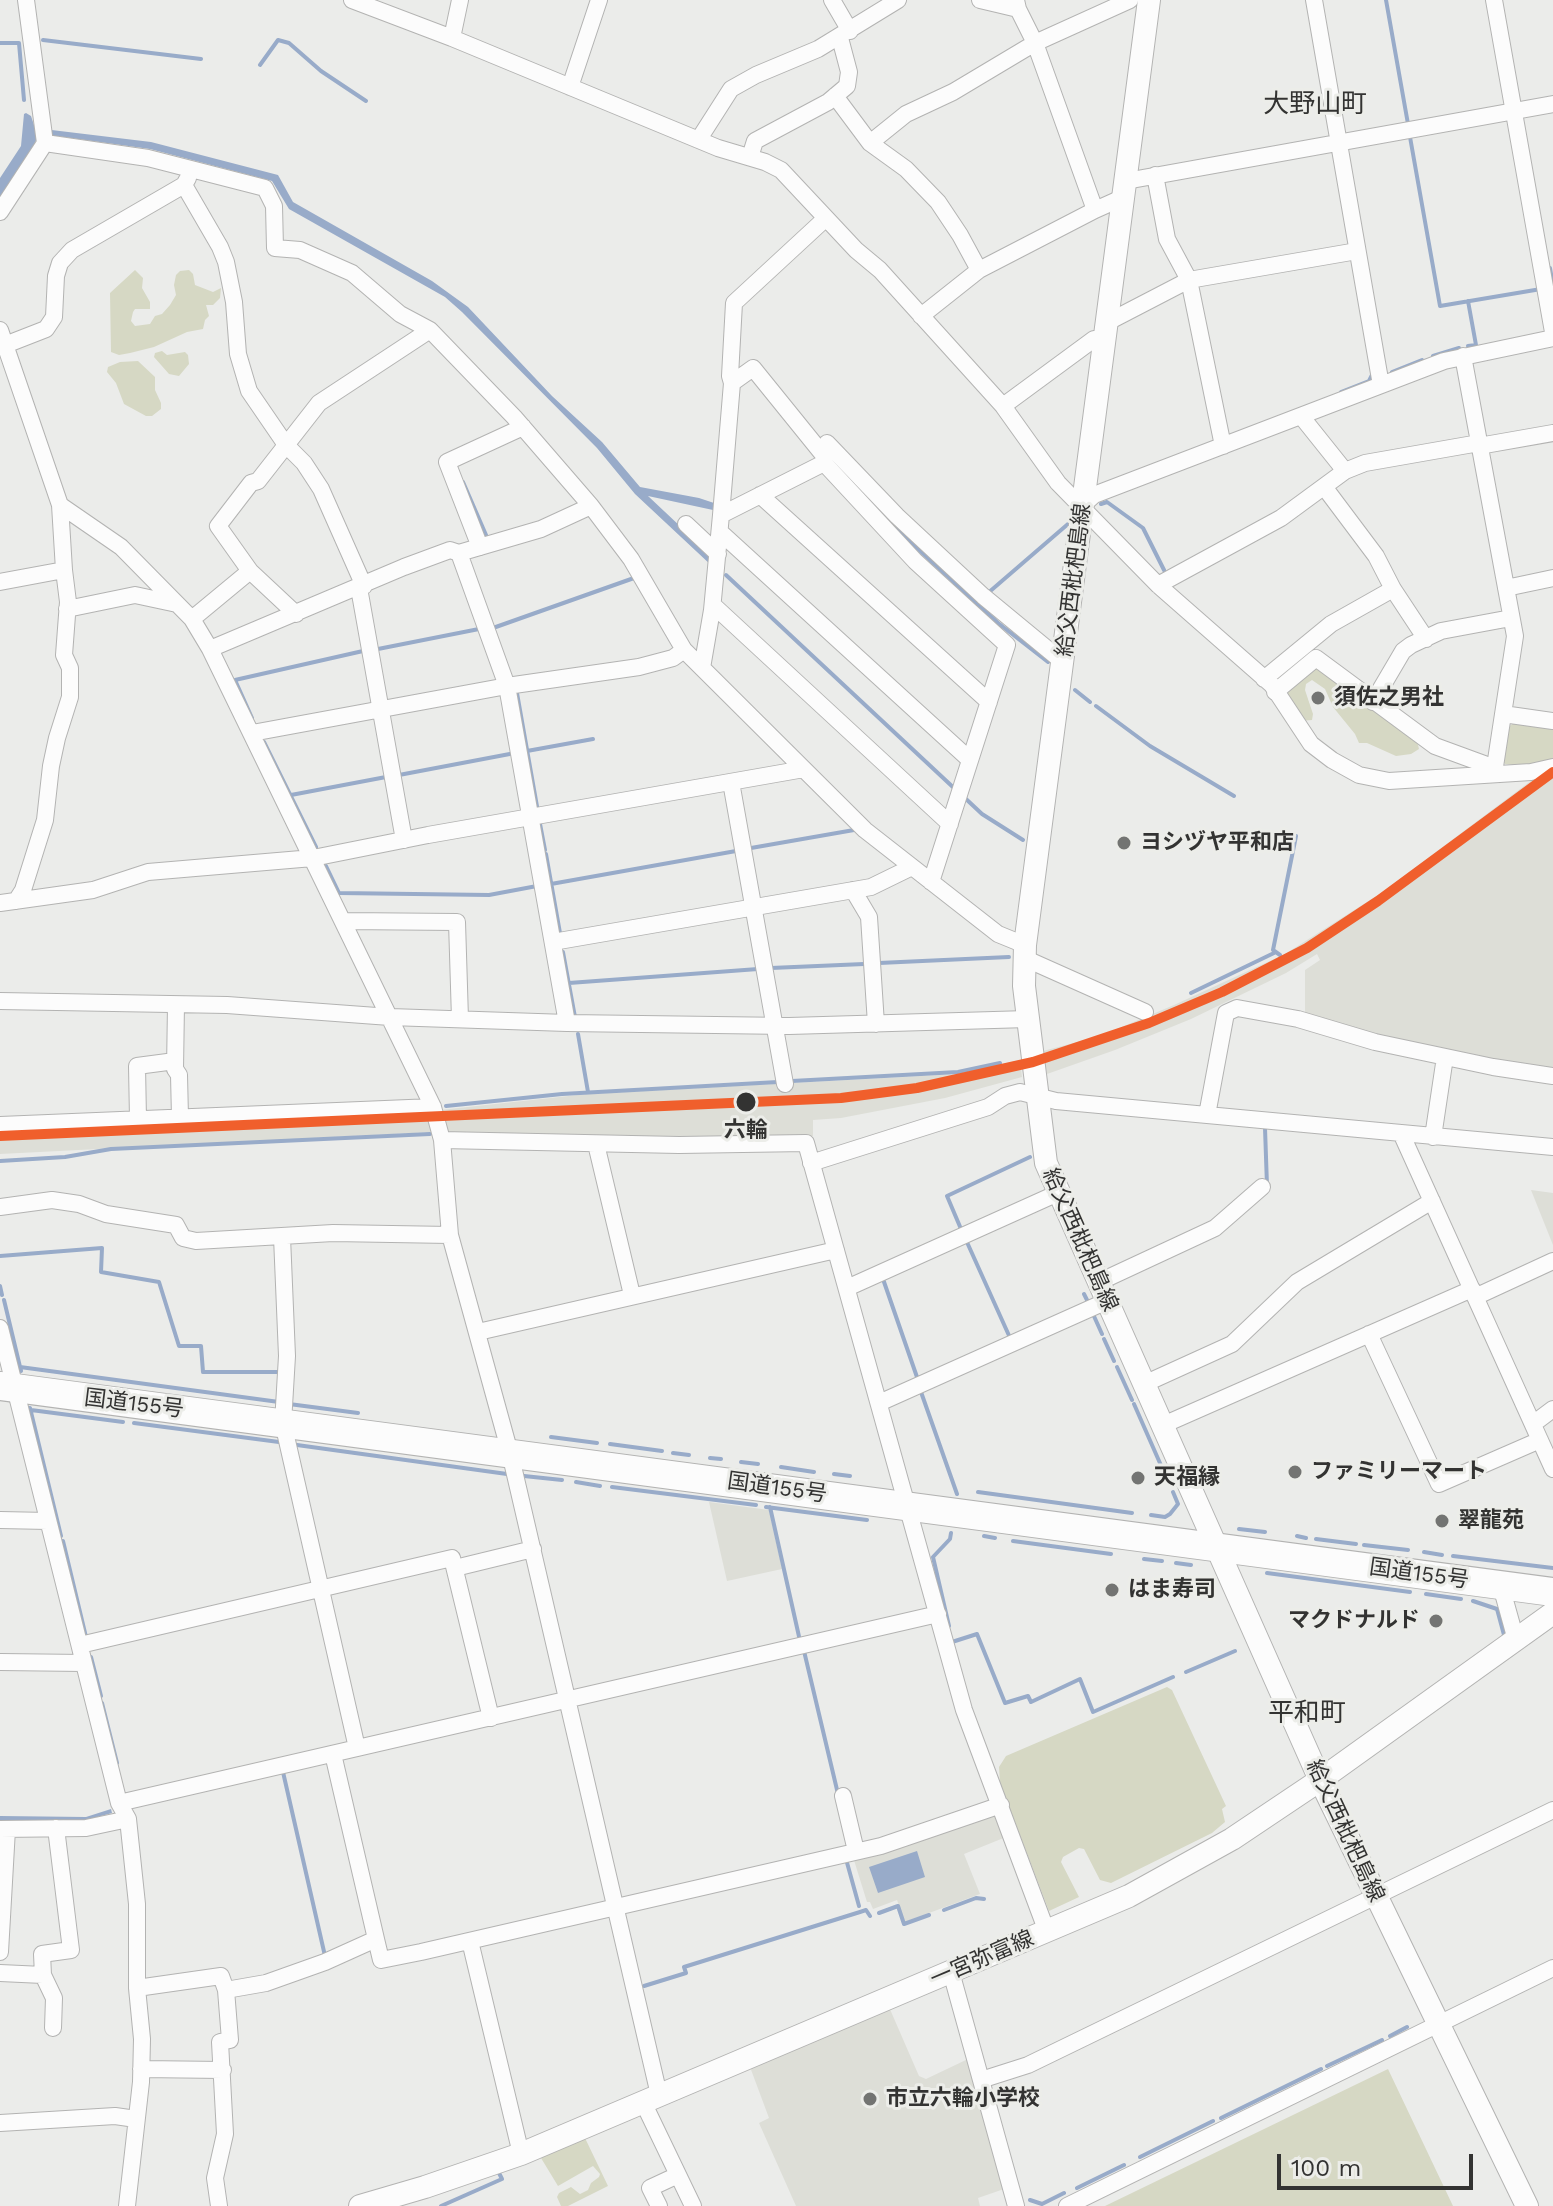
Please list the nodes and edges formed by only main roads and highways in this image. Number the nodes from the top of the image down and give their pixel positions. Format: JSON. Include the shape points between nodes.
{"nodes":[{"id":1,"x":1149,"y":0,"type":"edge"},
{"id":2,"x":6,"y":1374,"type":"edge"},
{"id":3,"x":1218,"y":1548,"type":"junction"},
{"id":4,"x":1553,"y":1592,"type":"edge"},
{"id":5,"x":1553,"y":1613,"type":"edge"},
{"id":6,"x":1320,"y":1780,"type":"junction"},
{"id":7,"x":387,"y":2203,"type":"edge"},
{"id":8,"x":360,"y":2206,"type":"edge"},
{"id":9,"x":1527,"y":2206,"type":"edge"}],
"edges":[{"from":1,"to":3,"type":"main road","name":"給父西枇杷島線","via":[[1024,952],[1046,1163]]},
{"from":2,"to":3,"type":"highway","name":"国道155号","via":[[283,1423]]},
{"from":3,"to":4,"type":"highway","name":"国道155号"},
{"from":3,"to":6,"type":"main road","name":"給父西枇杷島線"},
{"from":5,"to":6,"type":"main road","name":"一宮弥富線"},
{"from":6,"to":7,"type":"main road","name":"一宮弥富線","via":[[1191,1864],[1047,1932],[521,2154]]},
{"from":6,"to":9,"type":"main road","name":"給父西枇杷島線"},
{"from":7,"to":8,"type":"main road","name":"一宮弥富線"}]}
